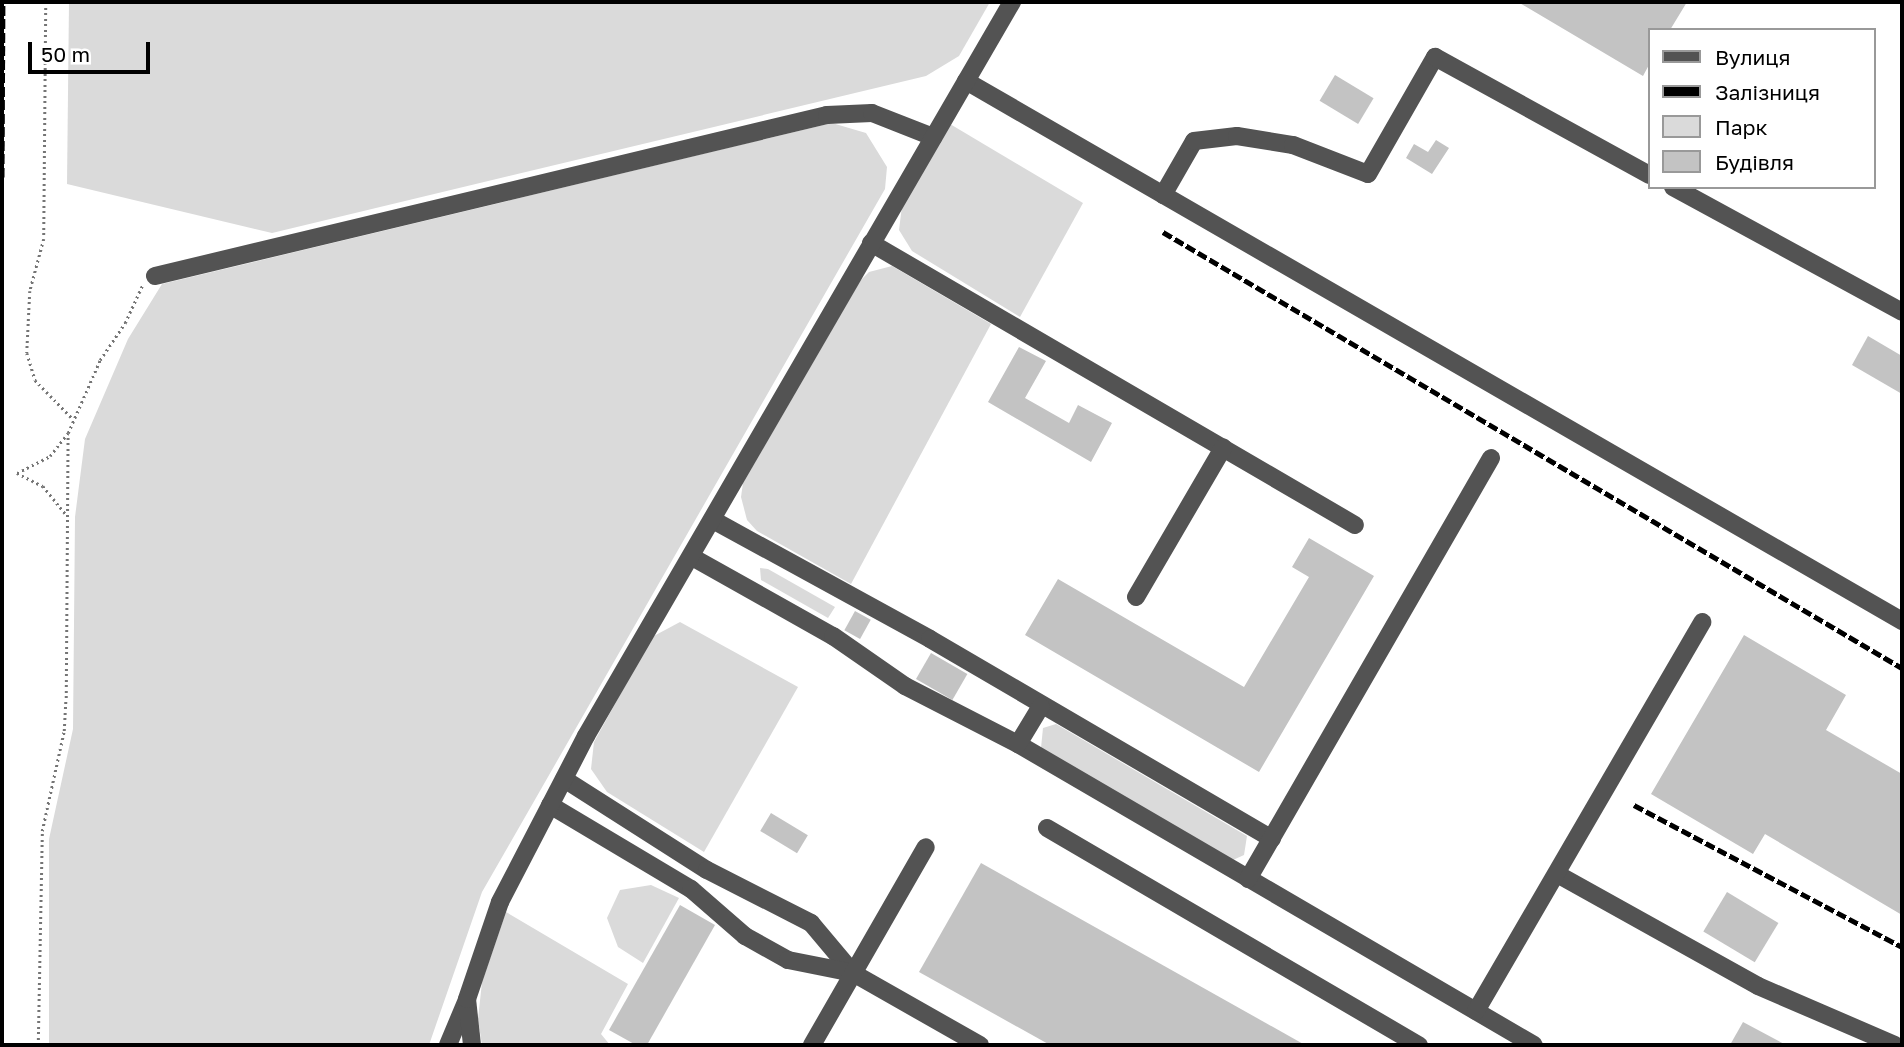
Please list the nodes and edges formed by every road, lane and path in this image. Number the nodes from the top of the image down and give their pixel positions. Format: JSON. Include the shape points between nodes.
{"nodes":[{"id":1,"x":46,"y":2,"type":"edge"},
{"id":2,"x":1012,"y":2,"type":"edge"},
{"id":3,"x":966,"y":81,"type":"junction"},
{"id":4,"x":933,"y":137,"type":"junction"},
{"id":5,"x":1648,"y":174,"type":"edge"},
{"id":6,"x":1677,"y":189,"type":"edge"},
{"id":7,"x":1163,"y":195,"type":"junction"},
{"id":8,"x":871,"y":243,"type":"junction"},
{"id":9,"x":155,"y":276,"type":"joint"},
{"id":10,"x":1902,"y":312,"type":"edge"},
{"id":11,"x":72,"y":418,"type":"junction"},
{"id":12,"x":68,"y":433,"type":"junction"},
{"id":13,"x":1223,"y":448,"type":"junction"},
{"id":14,"x":1491,"y":458,"type":"dead end"},
{"id":15,"x":66,"y":514,"type":"junction"},
{"id":16,"x":713,"y":520,"type":"junction"},
{"id":17,"x":1355,"y":525,"type":"dead end"},
{"id":18,"x":692,"y":556,"type":"junction"},
{"id":19,"x":1136,"y":597,"type":"dead end"},
{"id":20,"x":1902,"y":621,"type":"edge"},
{"id":21,"x":1702,"y":622,"type":"dead end"},
{"id":22,"x":1041,"y":706,"type":"junction"},
{"id":23,"x":1018,"y":744,"type":"junction"},
{"id":24,"x":564,"y":779,"type":"junction"},
{"id":25,"x":550,"y":805,"type":"junction"},
{"id":26,"x":1047,"y":828,"type":"dead end"},
{"id":27,"x":1272,"y":839,"type":"junction"},
{"id":28,"x":926,"y":848,"type":"dead end"},
{"id":29,"x":1557,"y":874,"type":"junction"},
{"id":30,"x":1248,"y":879,"type":"junction"},
{"id":31,"x":853,"y":973,"type":"junction"},
{"id":32,"x":467,"y":999,"type":"junction"},
{"id":33,"x":1476,"y":1011,"type":"junction"},
{"id":34,"x":38,"y":1045,"type":"edge"},
{"id":35,"x":448,"y":1045,"type":"edge"},
{"id":36,"x":472,"y":1045,"type":"edge"},
{"id":37,"x":812,"y":1045,"type":"edge"},
{"id":38,"x":980,"y":1045,"type":"edge"},
{"id":39,"x":1419,"y":1045,"type":"edge"},
{"id":40,"x":1534,"y":1045,"type":"edge"},
{"id":41,"x":1895,"y":1045,"type":"edge"}],
"edges":[{"from":1,"to":11,"type":"path","via":[[44,239],[30,291],[27,354],[35,380]]},
{"from":2,"to":3,"type":"street"},
{"from":3,"to":4,"type":"street"},
{"from":3,"to":7,"type":"street"},
{"from":4,"to":8,"type":"street"},
{"from":4,"to":9,"type":"street","via":[[882,115],[827,115]]},
{"from":5,"to":7,"type":"street","via":[[1435,57],[1368,174],[1293,145],[1237,136],[1194,141]]},
{"from":6,"to":10,"type":"street"},
{"from":7,"to":20,"type":"street"},
{"from":8,"to":13,"type":"street"},
{"from":8,"to":16,"type":"street"},
{"from":9,"to":11,"type":"path","via":[[141,287]]},
{"from":11,"to":12,"type":"path"},
{"from":12,"to":15,"type":"path"},
{"from":12,"to":15,"type":"path","via":[[50,456],[17,473],[43,486]]},
{"from":13,"to":17,"type":"street"},
{"from":13,"to":19,"type":"street"},
{"from":14,"to":27,"type":"street"},
{"from":15,"to":34,"type":"path","via":[[64,731],[42,831]]},
{"from":16,"to":18,"type":"street"},
{"from":16,"to":22,"type":"street"},
{"from":18,"to":23,"type":"street","via":[[832,636],[905,686]]},
{"from":18,"to":24,"type":"street"},
{"from":21,"to":29,"type":"street"},
{"from":22,"to":23,"type":"street"},
{"from":22,"to":27,"type":"street"},
{"from":23,"to":30,"type":"street"},
{"from":24,"to":25,"type":"street"},
{"from":24,"to":31,"type":"street","via":[[707,870],[811,923]]},
{"from":25,"to":31,"type":"street","via":[[691,889],[745,936],[788,960]]},
{"from":25,"to":32,"type":"street","via":[[484,940]]},
{"from":26,"to":39,"type":"street"},
{"from":27,"to":30,"type":"street"},
{"from":28,"to":31,"type":"street"},
{"from":29,"to":33,"type":"street"},
{"from":29,"to":41,"type":"street","via":[[1758,986]]},
{"from":30,"to":33,"type":"street"},
{"from":31,"to":37,"type":"street"},
{"from":31,"to":38,"type":"street"},
{"from":32,"to":35,"type":"street"},
{"from":32,"to":36,"type":"street"},
{"from":33,"to":40,"type":"street"}]}
